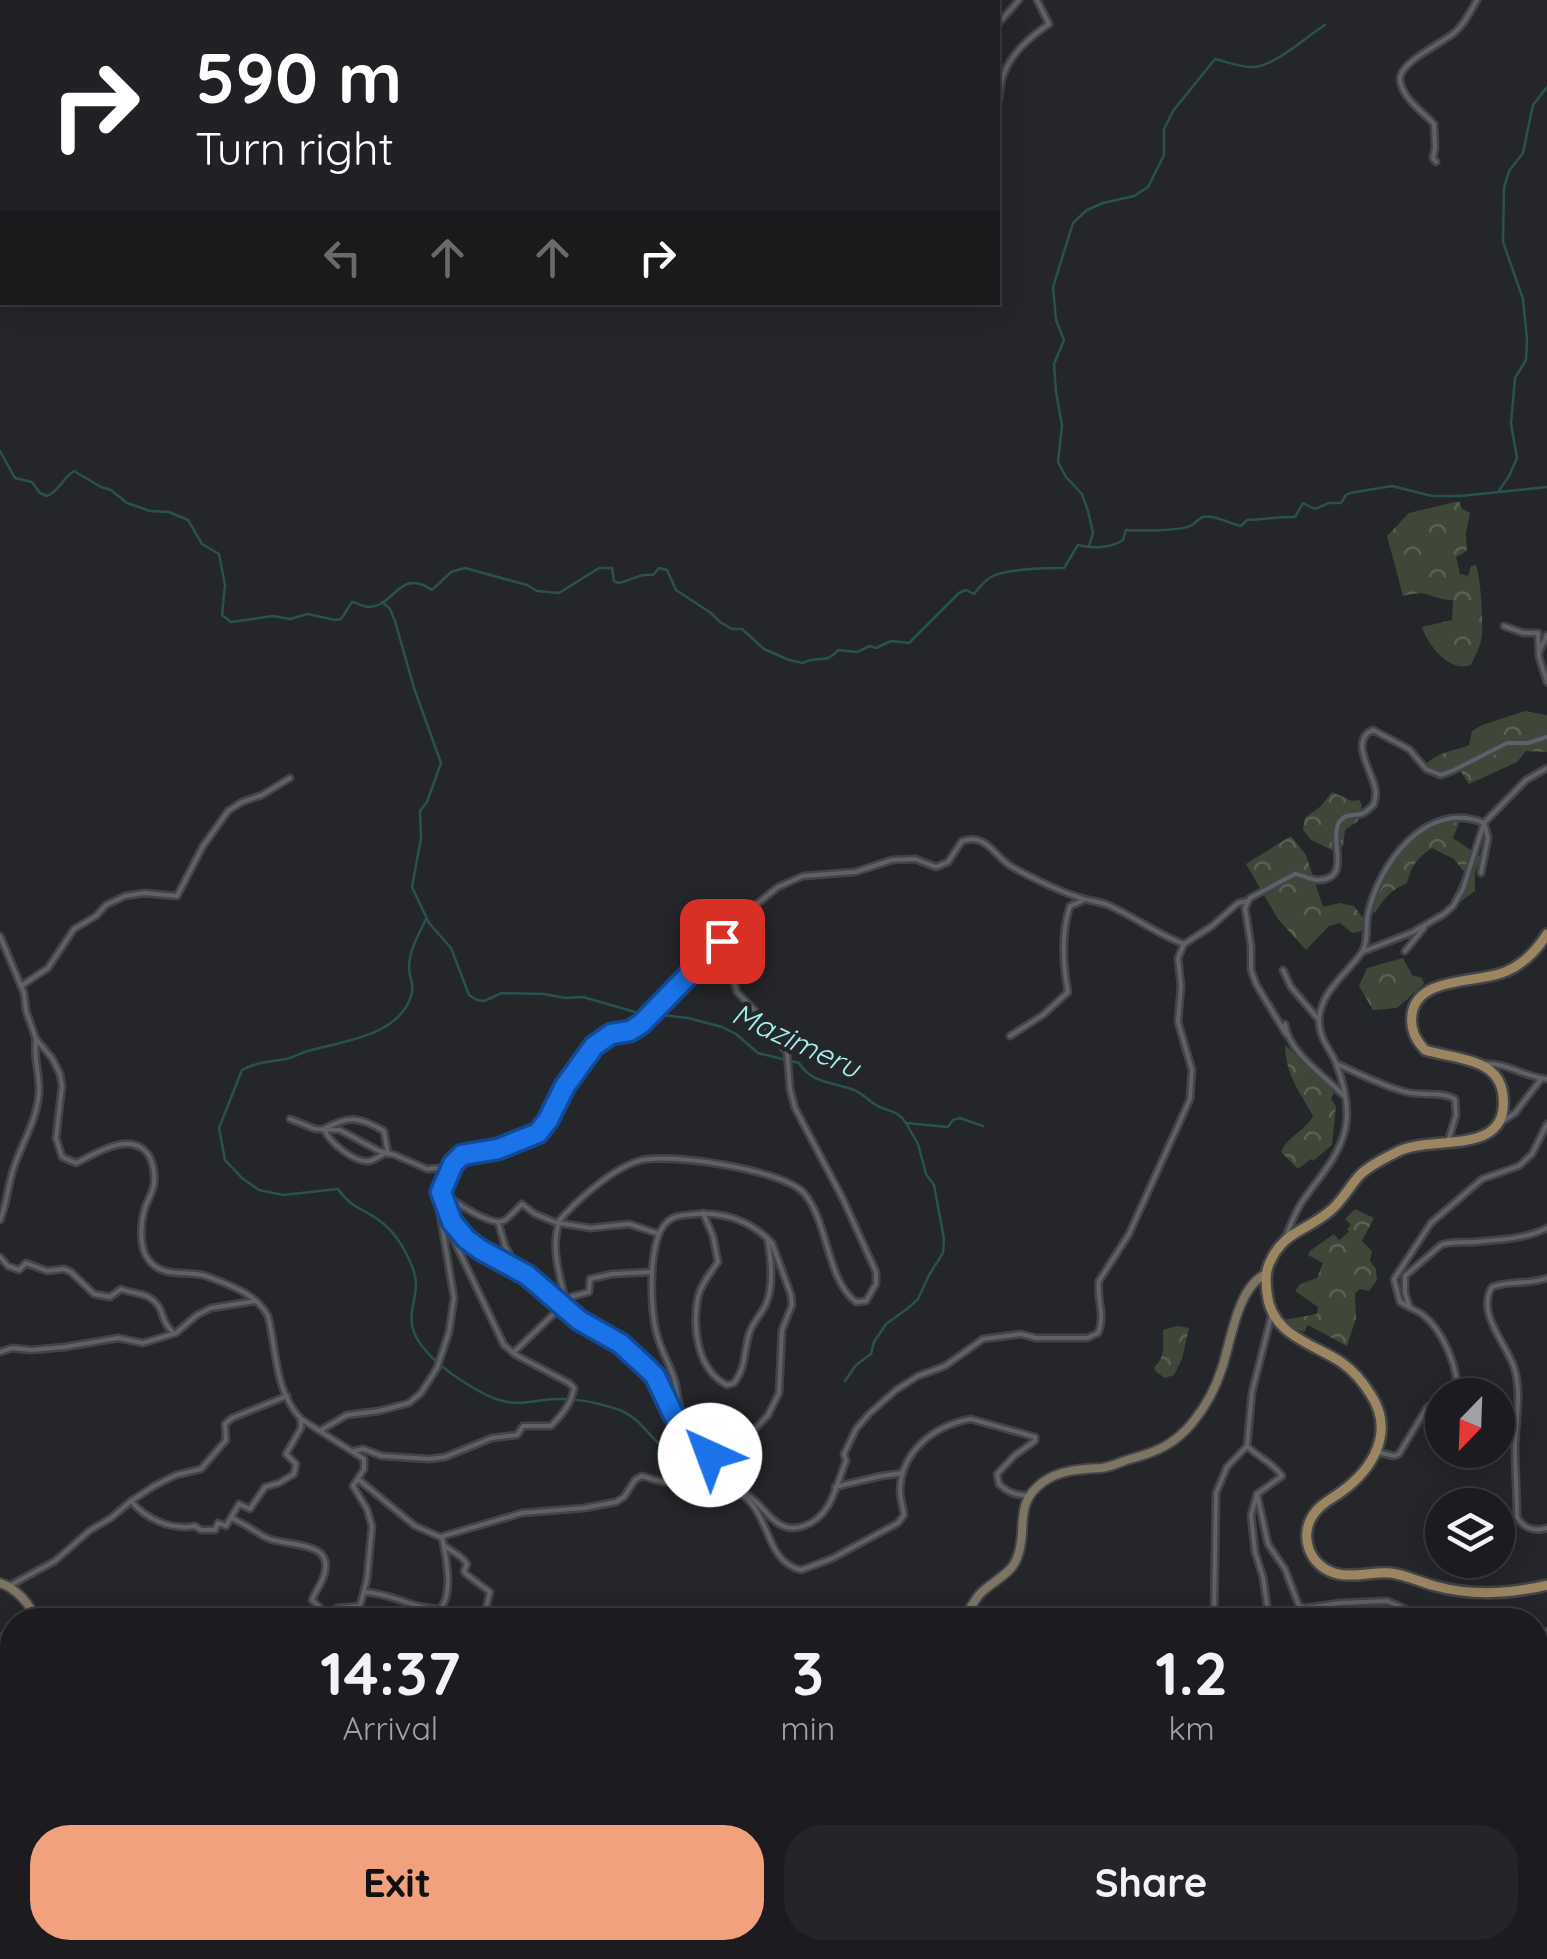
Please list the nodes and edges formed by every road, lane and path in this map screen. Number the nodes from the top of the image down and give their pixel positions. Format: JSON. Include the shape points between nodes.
{"nodes":[{"id":1,"x":1019,"y":0,"type":"edge"},
{"id":2,"x":1038,"y":0,"type":"edge"},
{"id":3,"x":1477,"y":0,"type":"edge"},
{"id":4,"x":1000,"y":22,"type":"edge"},
{"id":5,"x":1000,"y":90,"type":"edge"},
{"id":6,"x":1436,"y":162,"type":"dead end"},
{"id":7,"x":1504,"y":626,"type":"dead end"},
{"id":8,"x":1547,"y":635,"type":"edge"},
{"id":9,"x":1539,"y":652,"type":"junction"},
{"id":10,"x":1547,"y":660,"type":"edge"},
{"id":11,"x":1547,"y":682,"type":"edge"},
{"id":12,"x":1547,"y":737,"type":"edge"},
{"id":13,"x":1547,"y":768,"type":"edge"},
{"id":14,"x":290,"y":778,"type":"dead end"},
{"id":15,"x":1484,"y":824,"type":"junction"},
{"id":16,"x":1482,"y":873,"type":"dead end"},
{"id":17,"x":1086,"y":900,"type":"junction"},
{"id":18,"x":1247,"y":902,"type":"junction"},
{"id":19,"x":1426,"y":925,"type":"junction"},
{"id":20,"x":1547,"y":934,"type":"edge"},
{"id":21,"x":0,"y":936,"type":"edge"},
{"id":22,"x":722,"y":941,"type":"junction"},
{"id":23,"x":1184,"y":944,"type":"junction"},
{"id":24,"x":1405,"y":951,"type":"dead end"},
{"id":25,"x":1362,"y":952,"type":"junction"},
{"id":26,"x":1283,"y":970,"type":"dead end"},
{"id":27,"x":21,"y":986,"type":"junction"},
{"id":28,"x":1319,"y":1020,"type":"junction"},
{"id":29,"x":1285,"y":1024,"type":"dead end"},
{"id":30,"x":1286,"y":1034,"type":"junction"},
{"id":31,"x":1010,"y":1036,"type":"dead end"},
{"id":32,"x":36,"y":1039,"type":"junction"},
{"id":33,"x":1336,"y":1064,"type":"junction"},
{"id":34,"x":1483,"y":1064,"type":"junction"},
{"id":35,"x":1544,"y":1078,"type":"edge"},
{"id":36,"x":1346,"y":1098,"type":"junction"},
{"id":37,"x":290,"y":1119,"type":"dead end"},
{"id":38,"x":1547,"y":1124,"type":"edge"},
{"id":39,"x":1496,"y":1126,"type":"junction"},
{"id":40,"x":324,"y":1129,"type":"junction"},
{"id":41,"x":1448,"y":1143,"type":"junction"},
{"id":42,"x":387,"y":1153,"type":"junction"},
{"id":43,"x":452,"y":1167,"type":"junction"},
{"id":44,"x":440,"y":1194,"type":"junction"},
{"id":45,"x":703,"y":1214,"type":"junction"},
{"id":46,"x":0,"y":1220,"type":"edge"},
{"id":47,"x":498,"y":1222,"type":"junction"},
{"id":48,"x":558,"y":1223,"type":"junction"},
{"id":49,"x":1547,"y":1228,"type":"edge"},
{"id":50,"x":659,"y":1234,"type":"junction"},
{"id":51,"x":1286,"y":1236,"type":"junction"},
{"id":52,"x":768,"y":1238,"type":"junction"},
{"id":53,"x":0,"y":1258,"type":"edge"},
{"id":54,"x":519,"y":1271,"type":"junction"},
{"id":55,"x":652,"y":1272,"type":"junction"},
{"id":56,"x":1266,"y":1274,"type":"junction"},
{"id":57,"x":1547,"y":1278,"type":"edge"},
{"id":58,"x":256,"y":1301,"type":"junction"},
{"id":59,"x":565,"y":1304,"type":"junction"},
{"id":60,"x":1410,"y":1308,"type":"junction"},
{"id":61,"x":1272,"y":1313,"type":"junction"},
{"id":62,"x":176,"y":1333,"type":"junction"},
{"id":63,"x":0,"y":1352,"type":"edge"},
{"id":64,"x":513,"y":1353,"type":"junction"},
{"id":65,"x":1456,"y":1378,"type":"edge"},
{"id":66,"x":286,"y":1396,"type":"junction"},
{"id":67,"x":1425,"y":1410,"type":"edge"},
{"id":68,"x":301,"y":1419,"type":"junction"},
{"id":69,"x":321,"y":1430,"type":"junction"},
{"id":70,"x":696,"y":1435,"type":"junction"},
{"id":71,"x":1248,"y":1446,"type":"junction"},
{"id":72,"x":354,"y":1452,"type":"junction"},
{"id":73,"x":1377,"y":1452,"type":"junction"},
{"id":74,"x":903,"y":1473,"type":"junction"},
{"id":75,"x":358,"y":1479,"type":"junction"},
{"id":76,"x":714,"y":1486,"type":"junction"},
{"id":77,"x":836,"y":1488,"type":"junction"},
{"id":78,"x":731,"y":1490,"type":"junction"},
{"id":79,"x":746,"y":1493,"type":"junction"},
{"id":80,"x":1258,"y":1494,"type":"junction"},
{"id":81,"x":1029,"y":1495,"type":"junction"},
{"id":82,"x":132,"y":1500,"type":"junction"},
{"id":83,"x":232,"y":1518,"type":"junction"},
{"id":84,"x":1547,"y":1528,"type":"edge"},
{"id":85,"x":442,"y":1536,"type":"junction"},
{"id":86,"x":444,"y":1545,"type":"junction"},
{"id":87,"x":5,"y":1585,"type":"edge"},
{"id":88,"x":1547,"y":1585,"type":"edge"},
{"id":89,"x":364,"y":1592,"type":"junction"},
{"id":90,"x":360,"y":1606,"type":"joint"},
{"id":91,"x":30,"y":1608,"type":"edge"},
{"id":92,"x":321,"y":1608,"type":"edge"},
{"id":93,"x":337,"y":1608,"type":"edge"},
{"id":94,"x":426,"y":1608,"type":"edge"},
{"id":95,"x":441,"y":1608,"type":"edge"},
{"id":96,"x":486,"y":1608,"type":"edge"},
{"id":97,"x":970,"y":1608,"type":"edge"},
{"id":98,"x":1214,"y":1608,"type":"edge"},
{"id":99,"x":1267,"y":1608,"type":"edge"},
{"id":100,"x":1306,"y":1608,"type":"edge"},
{"id":101,"x":1306,"y":1608,"type":"edge"},
{"id":102,"x":1403,"y":1608,"type":"edge"}],
"edges":[{"from":1,"to":4,"type":"street"},
{"from":2,"to":5,"type":"street","via":[[1049,24],[1013,58]]},
{"from":3,"to":6,"type":"street","via":[[1457,31],[1402,72],[1408,97],[1434,124]]},
{"from":7,"to":9,"type":"street","via":[[1538,633]]},
{"from":8,"to":9,"type":"street"},
{"from":9,"to":10,"type":"street"},
{"from":9,"to":11,"type":"street"},
{"from":12,"to":18,"type":"street","via":[[1507,743],[1441,775],[1409,749],[1366,732],[1362,748],[1375,784],[1374,804],[1340,820],[1336,869],[1320,880],[1294,874]]},
{"from":13,"to":15,"type":"street"},
{"from":14,"to":27,"type":"street","via":[[228,811],[176,896],[144,893],[106,904],[74,929],[48,968]]},
{"from":15,"to":16,"type":"street"},
{"from":15,"to":19,"type":"street","via":[[1454,906]]},
{"from":15,"to":25,"type":"street","via":[[1444,820],[1398,850],[1376,889]]},
{"from":17,"to":22,"type":"street","via":[[1014,869],[970,838],[936,867],[892,860],[786,883],[732,924]]},
{"from":17,"to":23,"type":"street"},
{"from":17,"to":31,"type":"street","via":[[1068,913],[1068,992]]},
{"from":18,"to":23,"type":"street"},
{"from":18,"to":30,"type":"street","via":[[1251,970]]},
{"from":19,"to":24,"type":"street"},
{"from":19,"to":25,"type":"street"},
{"from":20,"to":34,"type":"main road","via":[[1523,964],[1427,990],[1416,1003],[1412,1032],[1425,1050]]},
{"from":21,"to":27,"type":"street"},
{"from":22,"to":43,"type":"street","via":[[641,1024],[594,1046],[538,1133],[498,1149],[467,1152]]},
{"from":22,"to":48,"type":"street","via":[[737,992],[787,1052],[795,1108],[869,1254],[876,1272],[873,1292],[866,1301],[851,1299],[802,1190],[760,1172],[640,1160],[578,1201]]},
{"from":23,"to":77,"type":"street","via":[[1178,1022],[1192,1070],[1190,1099],[1129,1234],[1098,1283],[1098,1333],[986,1338],[907,1382],[856,1429]]},
{"from":25,"to":28,"type":"street","via":[[1328,992]]},
{"from":26,"to":28,"type":"street"},
{"from":27,"to":32,"type":"street"},
{"from":28,"to":33,"type":"street"},
{"from":29,"to":30,"type":"street"},
{"from":30,"to":36,"type":"street"},
{"from":32,"to":46,"type":"street","via":[[38,1103]]},
{"from":32,"to":58,"type":"street","via":[[62,1080],[56,1138],[63,1158],[76,1163],[128,1144],[151,1158],[154,1183],[142,1231],[147,1259],[175,1274],[206,1276]]},
{"from":33,"to":36,"type":"street"},
{"from":33,"to":41,"type":"street","via":[[1403,1091],[1455,1099]]},
{"from":34,"to":35,"type":"street"},
{"from":34,"to":39,"type":"main road","via":[[1503,1092]]},
{"from":35,"to":39,"type":"street"},
{"from":36,"to":51,"type":"street","via":[[1340,1146]]},
{"from":37,"to":40,"type":"street"},
{"from":38,"to":60,"type":"street","via":[[1519,1166],[1482,1179],[1432,1222],[1394,1279],[1400,1302]]},
{"from":39,"to":41,"type":"main road","via":[[1475,1140]]},
{"from":40,"to":42,"type":"street"},
{"from":40,"to":42,"type":"street","via":[[334,1145],[364,1160]]},
{"from":40,"to":42,"type":"street","via":[[340,1120],[370,1123],[384,1131]]},
{"from":41,"to":51,"type":"main road","via":[[1412,1146],[1383,1160],[1360,1174],[1328,1212]]},
{"from":42,"to":43,"type":"street","via":[[427,1169]]},
{"from":43,"to":44,"type":"street"},
{"from":44,"to":47,"type":"street"},
{"from":44,"to":54,"type":"street","via":[[460,1234]]},
{"from":44,"to":64,"type":"street","via":[[479,1296]]},
{"from":44,"to":69,"type":"street","via":[[454,1298],[437,1368],[409,1403],[348,1415]]},
{"from":45,"to":50,"type":"street","via":[[671,1219]]},
{"from":45,"to":52,"type":"street","via":[[729,1215]]},
{"from":45,"to":52,"type":"street","via":[[718,1262],[698,1296],[696,1332],[710,1372],[727,1384],[742,1372],[751,1329],[770,1292]]},
{"from":47,"to":48,"type":"street","via":[[522,1204]]},
{"from":47,"to":54,"type":"street"},
{"from":48,"to":50,"type":"street","via":[[629,1224]]},
{"from":48,"to":59,"type":"street"},
{"from":49,"to":60,"type":"street","via":[[1441,1245],[1406,1276]]},
{"from":50,"to":55,"type":"street"},
{"from":51,"to":56,"type":"main road"},
{"from":52,"to":79,"type":"street","via":[[792,1304],[782,1330],[779,1393],[742,1450]]},
{"from":53,"to":62,"type":"street","via":[[19,1270],[26,1262],[47,1271],[64,1269],[94,1294],[142,1294],[156,1302],[165,1326]]},
{"from":54,"to":59,"type":"street"},
{"from":55,"to":59,"type":"street","via":[[590,1279],[588,1293]]},
{"from":55,"to":70,"type":"street","via":[[653,1323],[681,1412]]},
{"from":56,"to":61,"type":"main road"},
{"from":56,"to":81,"type":"main road","via":[[1236,1314],[1202,1410],[1177,1439],[1104,1468],[1059,1474]]},
{"from":57,"to":84,"type":"street","via":[[1492,1287],[1488,1296],[1494,1330],[1518,1385],[1517,1517],[1535,1530]]},
{"from":58,"to":62,"type":"street","via":[[212,1308]]},
{"from":58,"to":66,"type":"street","via":[[268,1316]]},
{"from":59,"to":64,"type":"street"},
{"from":59,"to":70,"type":"street","via":[[655,1376],[674,1416]]},
{"from":60,"to":65,"type":"street","via":[[1425,1316]]},
{"from":61,"to":71,"type":"street","via":[[1252,1392]]},
{"from":61,"to":73,"type":"main road","via":[[1293,1337],[1342,1363],[1363,1383],[1381,1419]]},
{"from":62,"to":63,"type":"street","via":[[143,1343],[118,1338]]},
{"from":64,"to":72,"type":"street","via":[[574,1388],[551,1426],[523,1426],[517,1435],[446,1457]]},
{"from":66,"to":68,"type":"street"},
{"from":66,"to":82,"type":"street","via":[[232,1418],[225,1424],[226,1440],[200,1469]]},
{"from":67,"to":73,"type":"street","via":[[1400,1454]]},
{"from":68,"to":69,"type":"street"},
{"from":68,"to":83,"type":"street","via":[[286,1454],[296,1464],[294,1474],[265,1488],[250,1510],[239,1504]]},
{"from":69,"to":72,"type":"street"},
{"from":70,"to":76,"type":"street","via":[[712,1460]]},
{"from":71,"to":80,"type":"street","via":[[1282,1476]]},
{"from":71,"to":98,"type":"street","via":[[1226,1467],[1216,1493]]},
{"from":72,"to":75,"type":"street","via":[[364,1460]]},
{"from":73,"to":88,"type":"main road","via":[[1311,1518],[1306,1541],[1320,1567],[1479,1592]]},
{"from":74,"to":77,"type":"street"},
{"from":74,"to":78,"type":"street","via":[[904,1515],[898,1524],[803,1570],[784,1564],[752,1505]]},
{"from":74,"to":81,"type":"street","via":[[934,1432],[971,1419],[1035,1436],[998,1474],[1006,1490]]},
{"from":75,"to":85,"type":"street","via":[[415,1526]]},
{"from":75,"to":89,"type":"street","via":[[354,1487],[372,1526]]},
{"from":76,"to":78,"type":"street"},
{"from":76,"to":85,"type":"street","via":[[642,1476],[612,1504],[522,1513]]},
{"from":77,"to":79,"type":"street","via":[[824,1510],[794,1530],[778,1524]]},
{"from":78,"to":79,"type":"street"},
{"from":80,"to":99,"type":"street","via":[[1251,1525]]},
{"from":80,"to":101,"type":"street","via":[[1268,1544]]},
{"from":81,"to":97,"type":"main road","via":[[1016,1562]]},
{"from":82,"to":83,"type":"street","via":[[148,1516],[182,1528],[215,1530]]},
{"from":82,"to":87,"type":"street","via":[[55,1562]]},
{"from":83,"to":92,"type":"street","via":[[269,1540],[319,1552],[324,1576],[312,1600]]},
{"from":85,"to":86,"type":"street"},
{"from":86,"to":95,"type":"street","via":[[448,1583]]},
{"from":86,"to":96,"type":"street","via":[[464,1558],[466,1574],[490,1592]]},
{"from":87,"to":91,"type":"main road"},
{"from":89,"to":90,"type":"street"},
{"from":89,"to":94,"type":"street"},
{"from":90,"to":93,"type":"street"},
{"from":100,"to":102,"type":"street","via":[[1387,1601]]}]}
